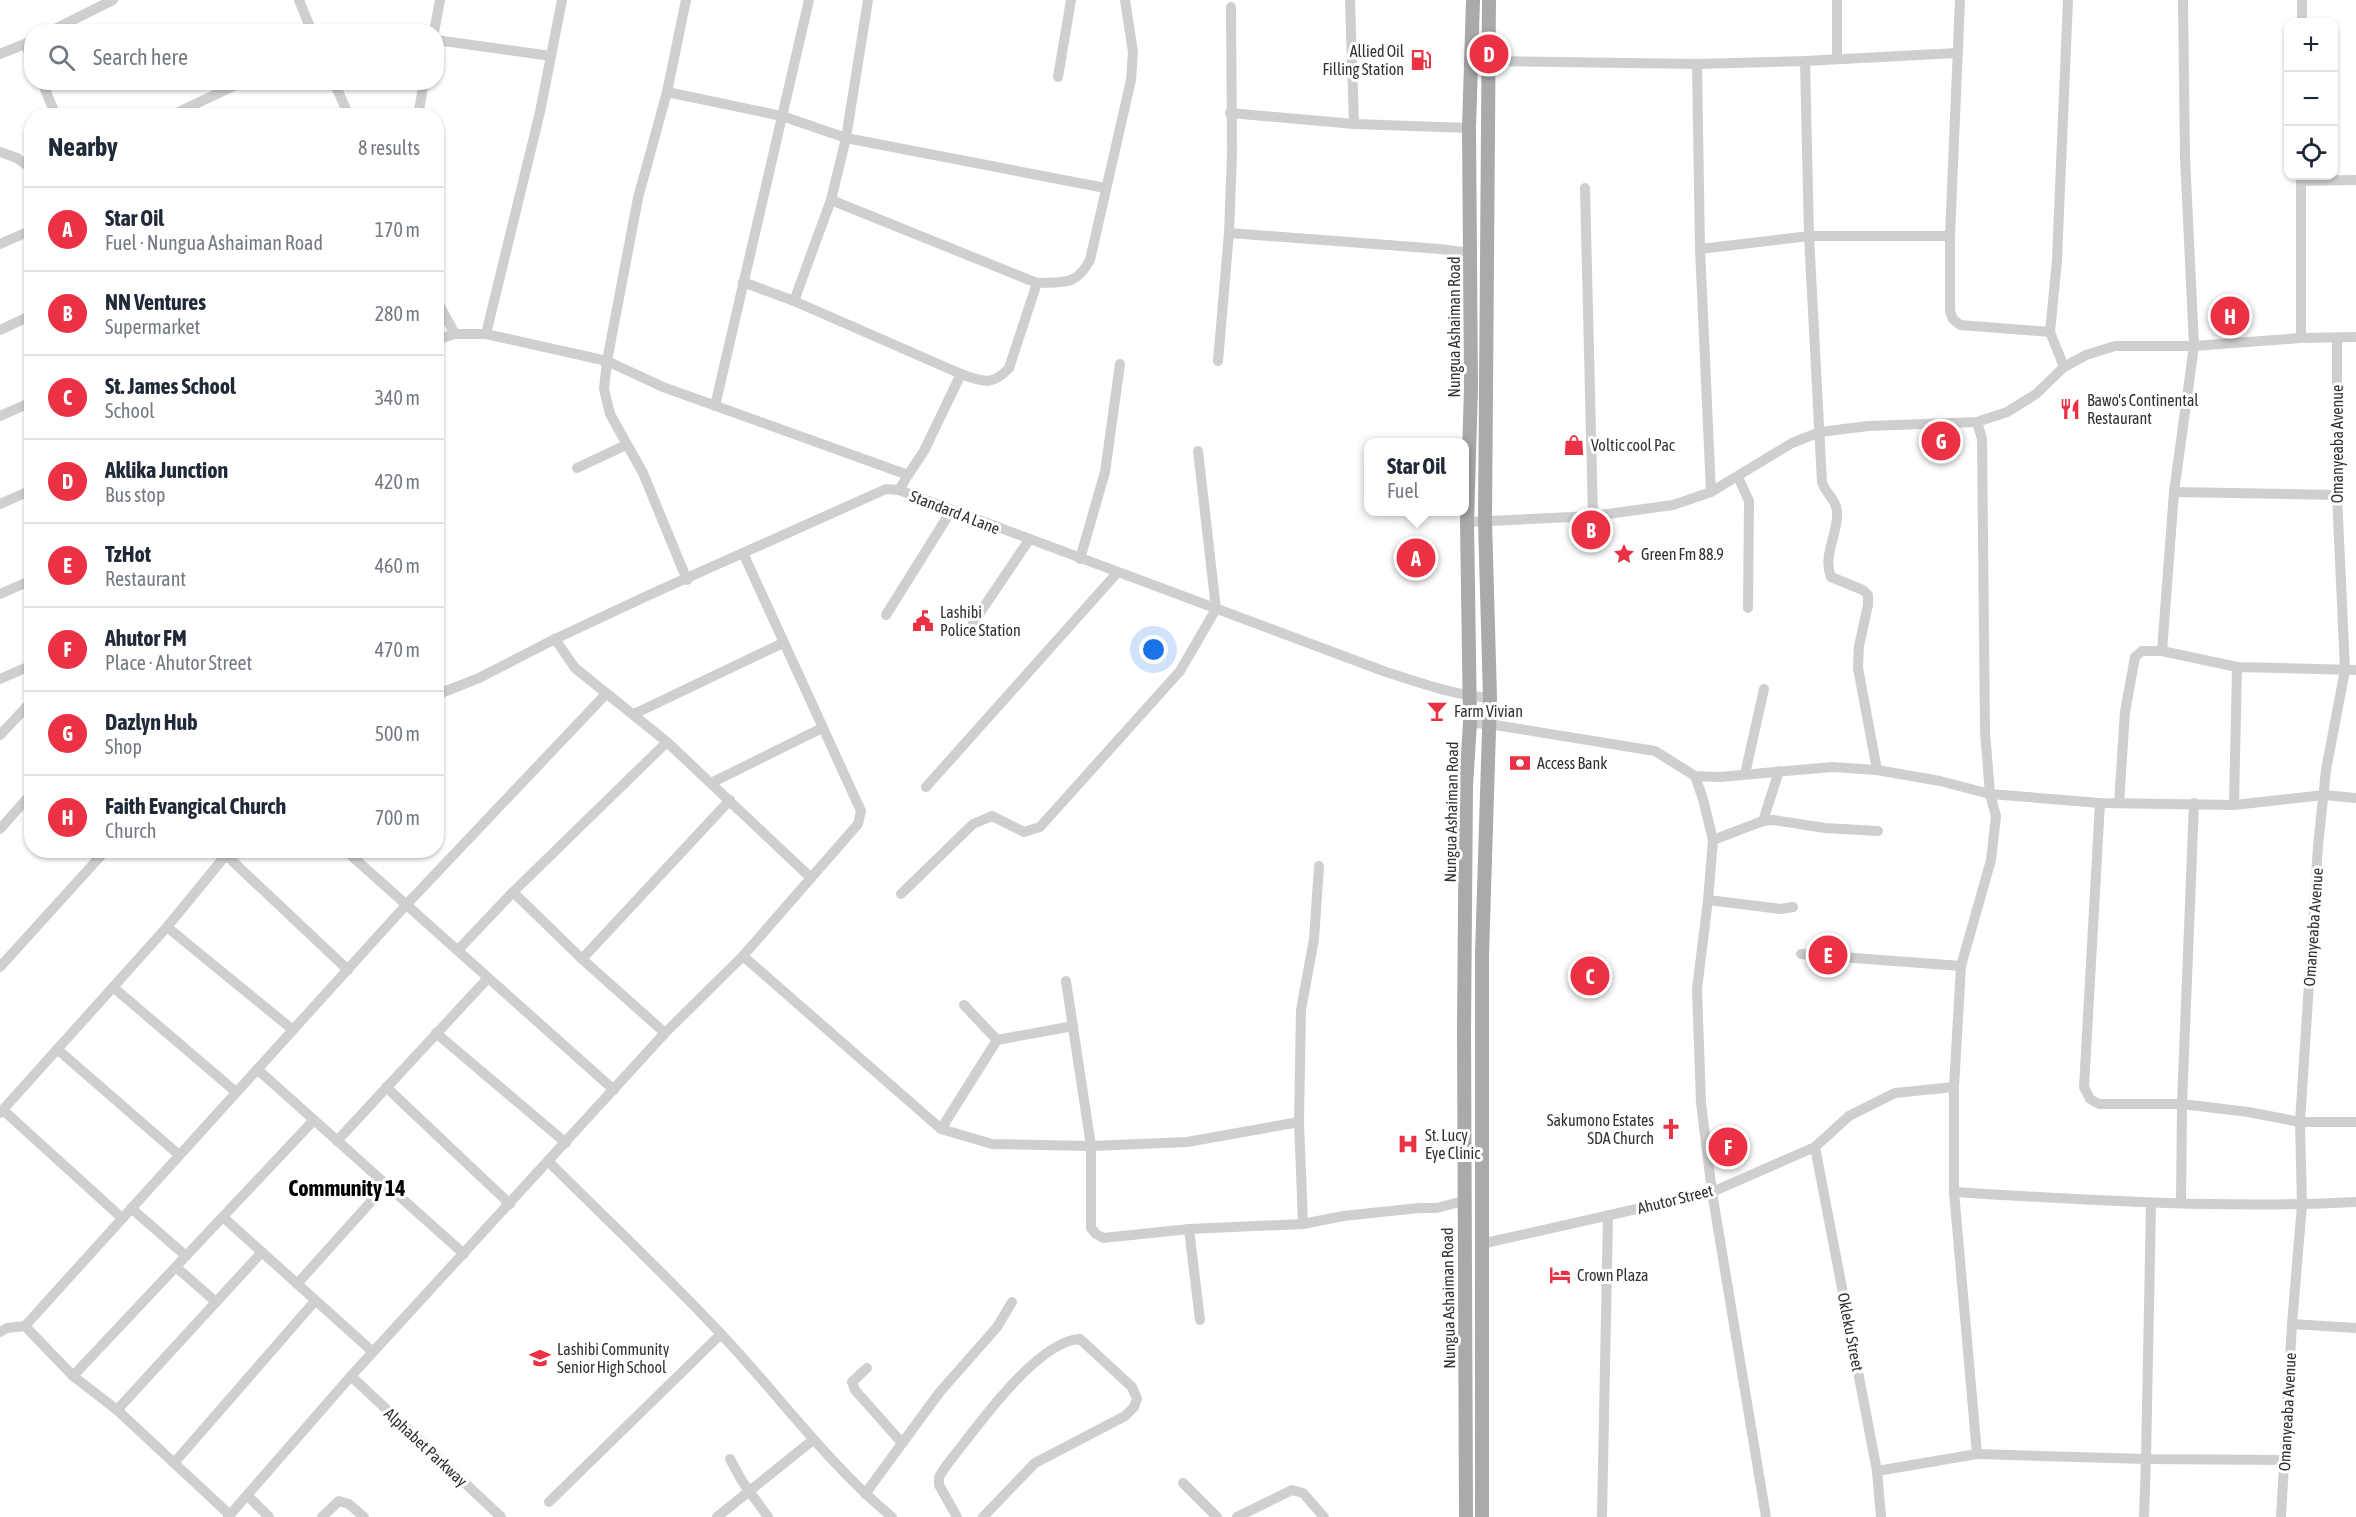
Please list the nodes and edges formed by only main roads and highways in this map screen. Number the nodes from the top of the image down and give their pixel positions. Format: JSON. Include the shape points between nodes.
{"nodes":[{"id":1,"x":1473,"y":0,"type":"edge"},
{"id":2,"x":1489,"y":0,"type":"edge"},
{"id":3,"x":1469,"y":455,"type":"edge"},
{"id":4,"x":1467,"y":516,"type":"edge"},
{"id":5,"x":1466,"y":1517,"type":"edge"},
{"id":6,"x":1482,"y":1517,"type":"edge"}],
"edges":[{"from":1,"to":3,"type":"main road","name":"Nungua Ashaiman Road"},
{"from":2,"to":6,"type":"main road","name":"Nungua Ashaiman Road","via":[[1485,521],[1490,698],[1483,875]]},
{"from":4,"to":5,"type":"main road","name":"Nungua Ashaiman Road","via":[[1470,723],[1466,786],[1463,1201]]}]}
